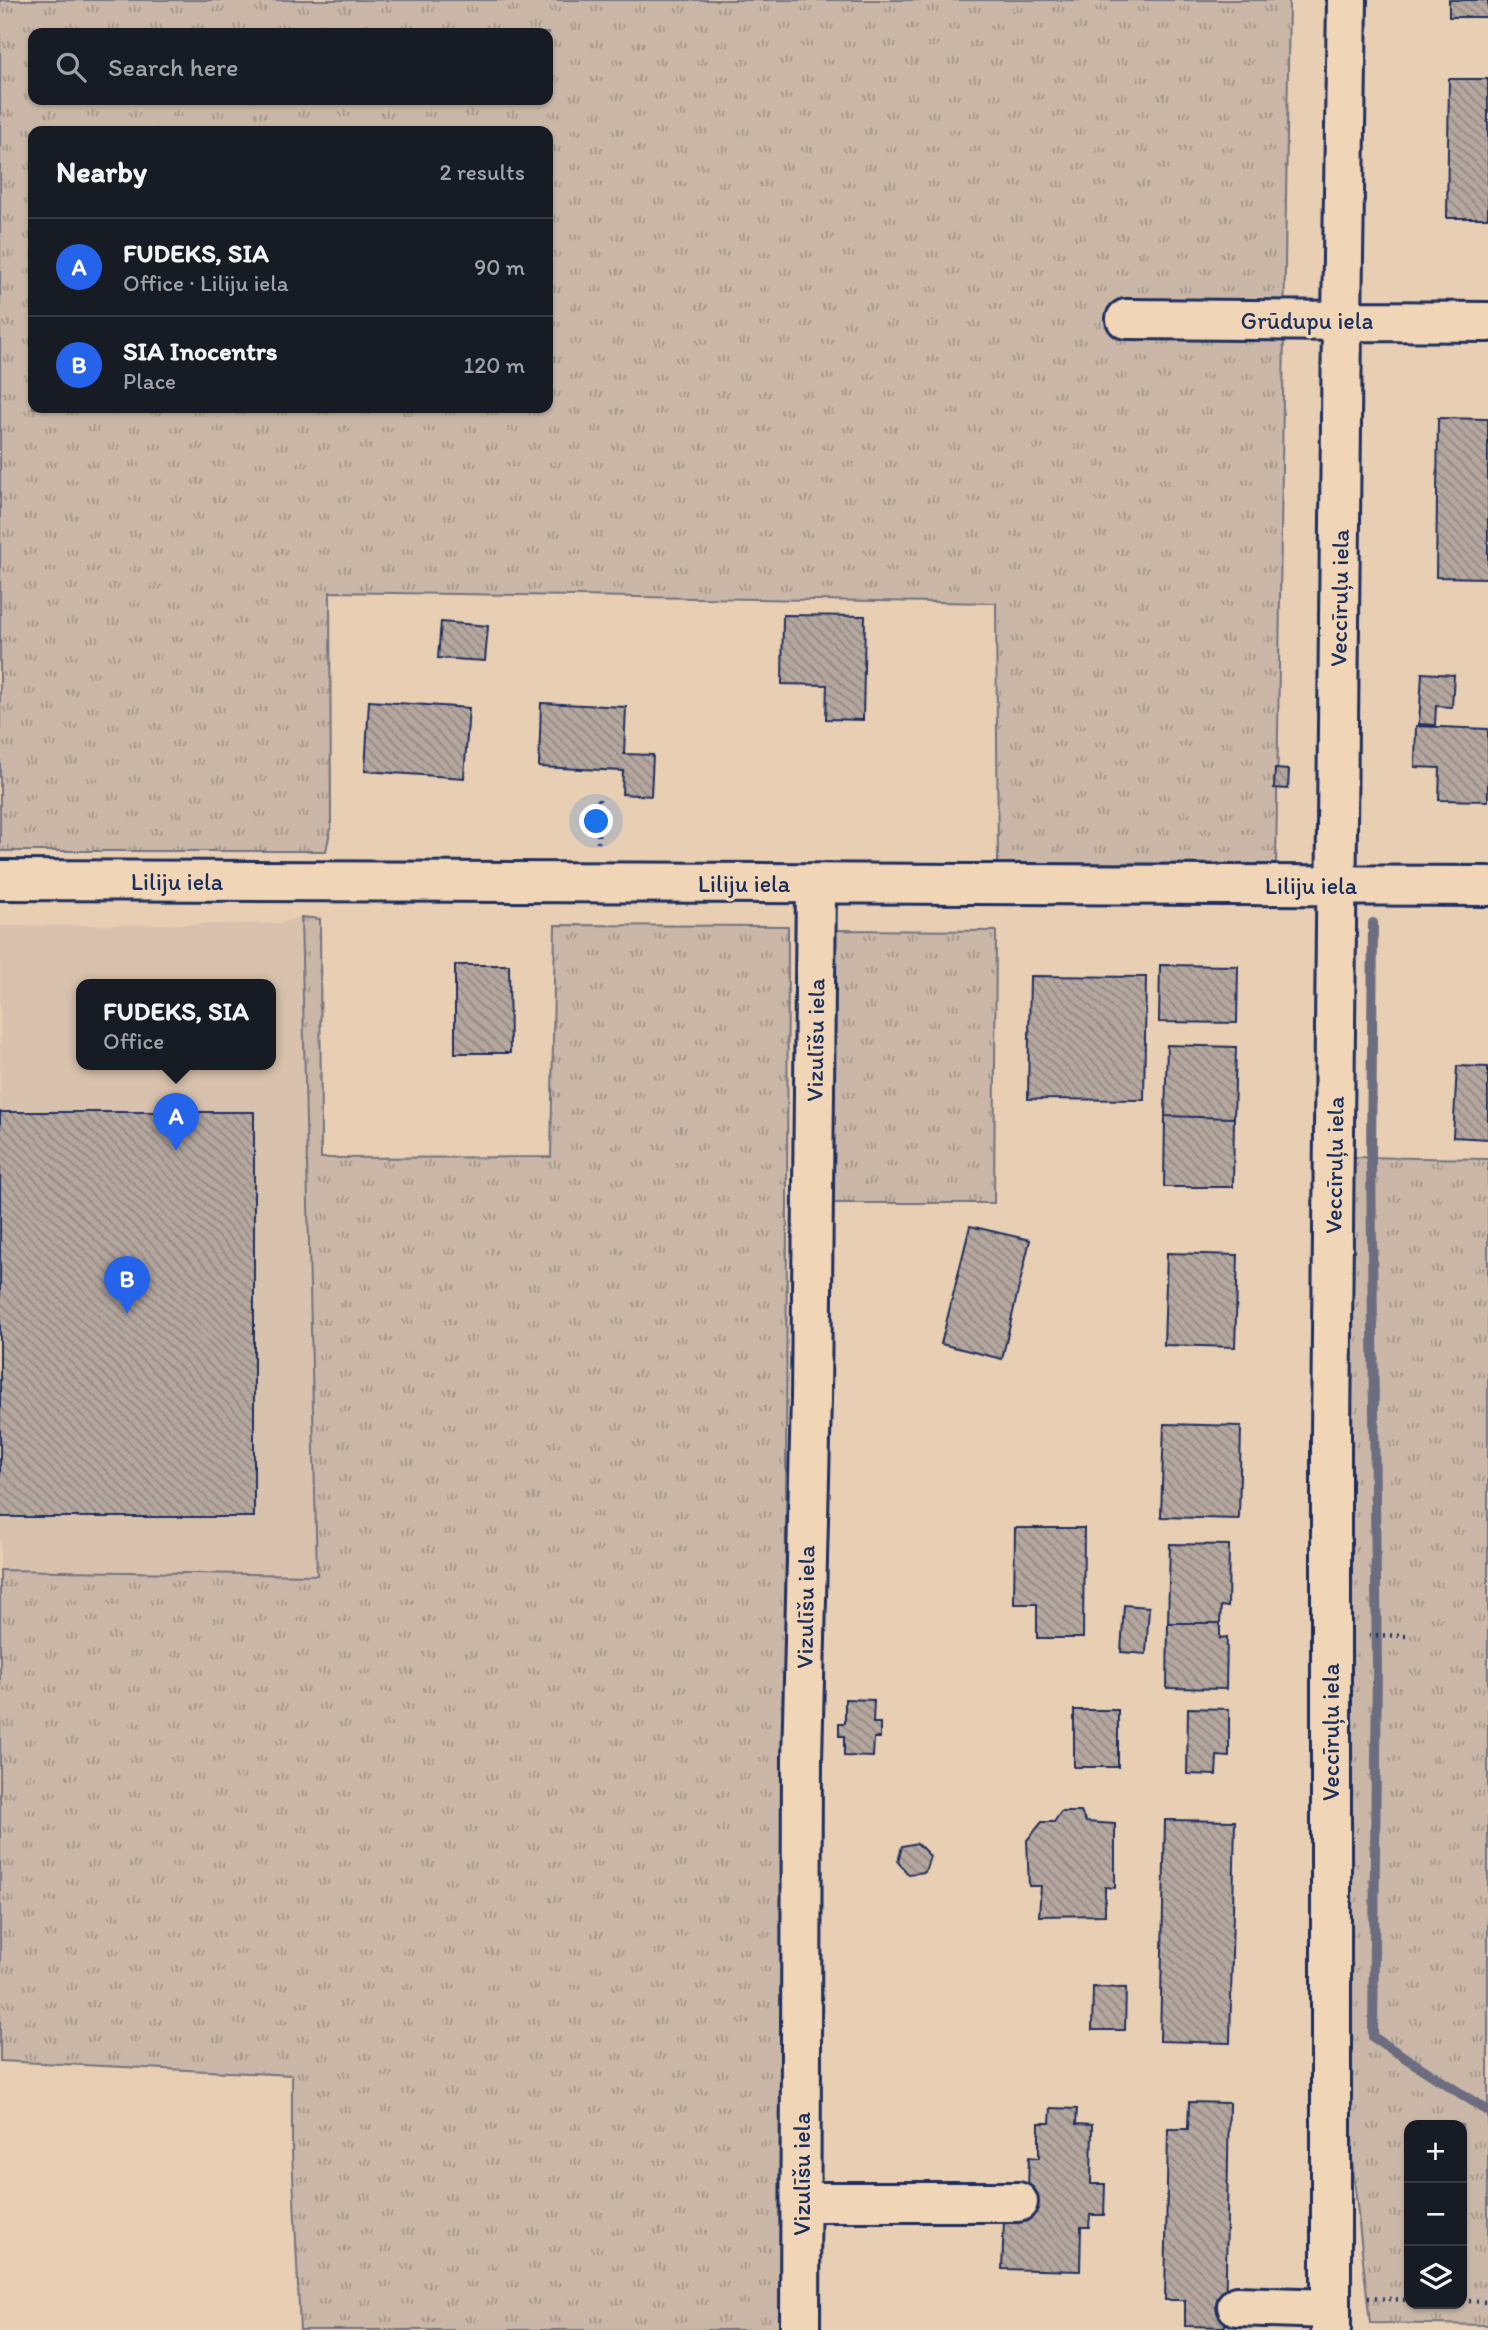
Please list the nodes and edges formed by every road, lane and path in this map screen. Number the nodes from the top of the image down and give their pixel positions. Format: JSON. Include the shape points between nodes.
{"nodes":[{"id":1,"x":1348,"y":0,"type":"edge"},
{"id":2,"x":1126,"y":318,"type":"dead end"},
{"id":3,"x":1342,"y":320,"type":"junction"},
{"id":4,"x":1488,"y":322,"type":"edge"},
{"id":5,"x":599,"y":795,"type":"dead end"},
{"id":6,"x":0,"y":880,"type":"edge"},
{"id":7,"x":595,"y":882,"type":"junction"},
{"id":8,"x":816,"y":884,"type":"junction"},
{"id":9,"x":1336,"y":886,"type":"junction"},
{"id":10,"x":1488,"y":886,"type":"edge"},
{"id":11,"x":1368,"y":1635,"type":"dead end"},
{"id":12,"x":1407,"y":1636,"type":"dead end"},
{"id":13,"x":802,"y":2202,"type":"junction"},
{"id":14,"x":1018,"y":2202,"type":"dead end"},
{"id":15,"x":1467,"y":2301,"type":"edge"},
{"id":16,"x":1488,"y":2302,"type":"edge"},
{"id":17,"x":1237,"y":2306,"type":"dead end"},
{"id":18,"x":1331,"y":2319,"type":"edge"},
{"id":19,"x":800,"y":2330,"type":"edge"}],
"edges":[{"from":1,"to":3,"type":"street","name":"Veccīruļu iela"},
{"from":2,"to":3,"type":"street","name":"Grūdupu iela"},
{"from":3,"to":4,"type":"street","name":"Grūdupu iela"},
{"from":3,"to":9,"type":"street","name":"Veccīruļu iela"},
{"from":5,"to":7,"type":"path"},
{"from":6,"to":7,"type":"street","name":"Liliju iela"},
{"from":7,"to":8,"type":"street","name":"Liliju iela"},
{"from":8,"to":9,"type":"street","name":"Liliju iela"},
{"from":8,"to":13,"type":"street","name":"Vizulīšu iela","via":[[802,1760]]},
{"from":9,"to":10,"type":"street","name":"Liliju iela"},
{"from":9,"to":18,"type":"street","name":"Veccīruļu iela"},
{"from":11,"to":12,"type":"path"},
{"from":13,"to":14,"type":"street"},
{"from":13,"to":19,"type":"street","name":"Vizulīšu iela"},
{"from":15,"to":16,"type":"path"},
{"from":17,"to":18,"type":"street"}]}
